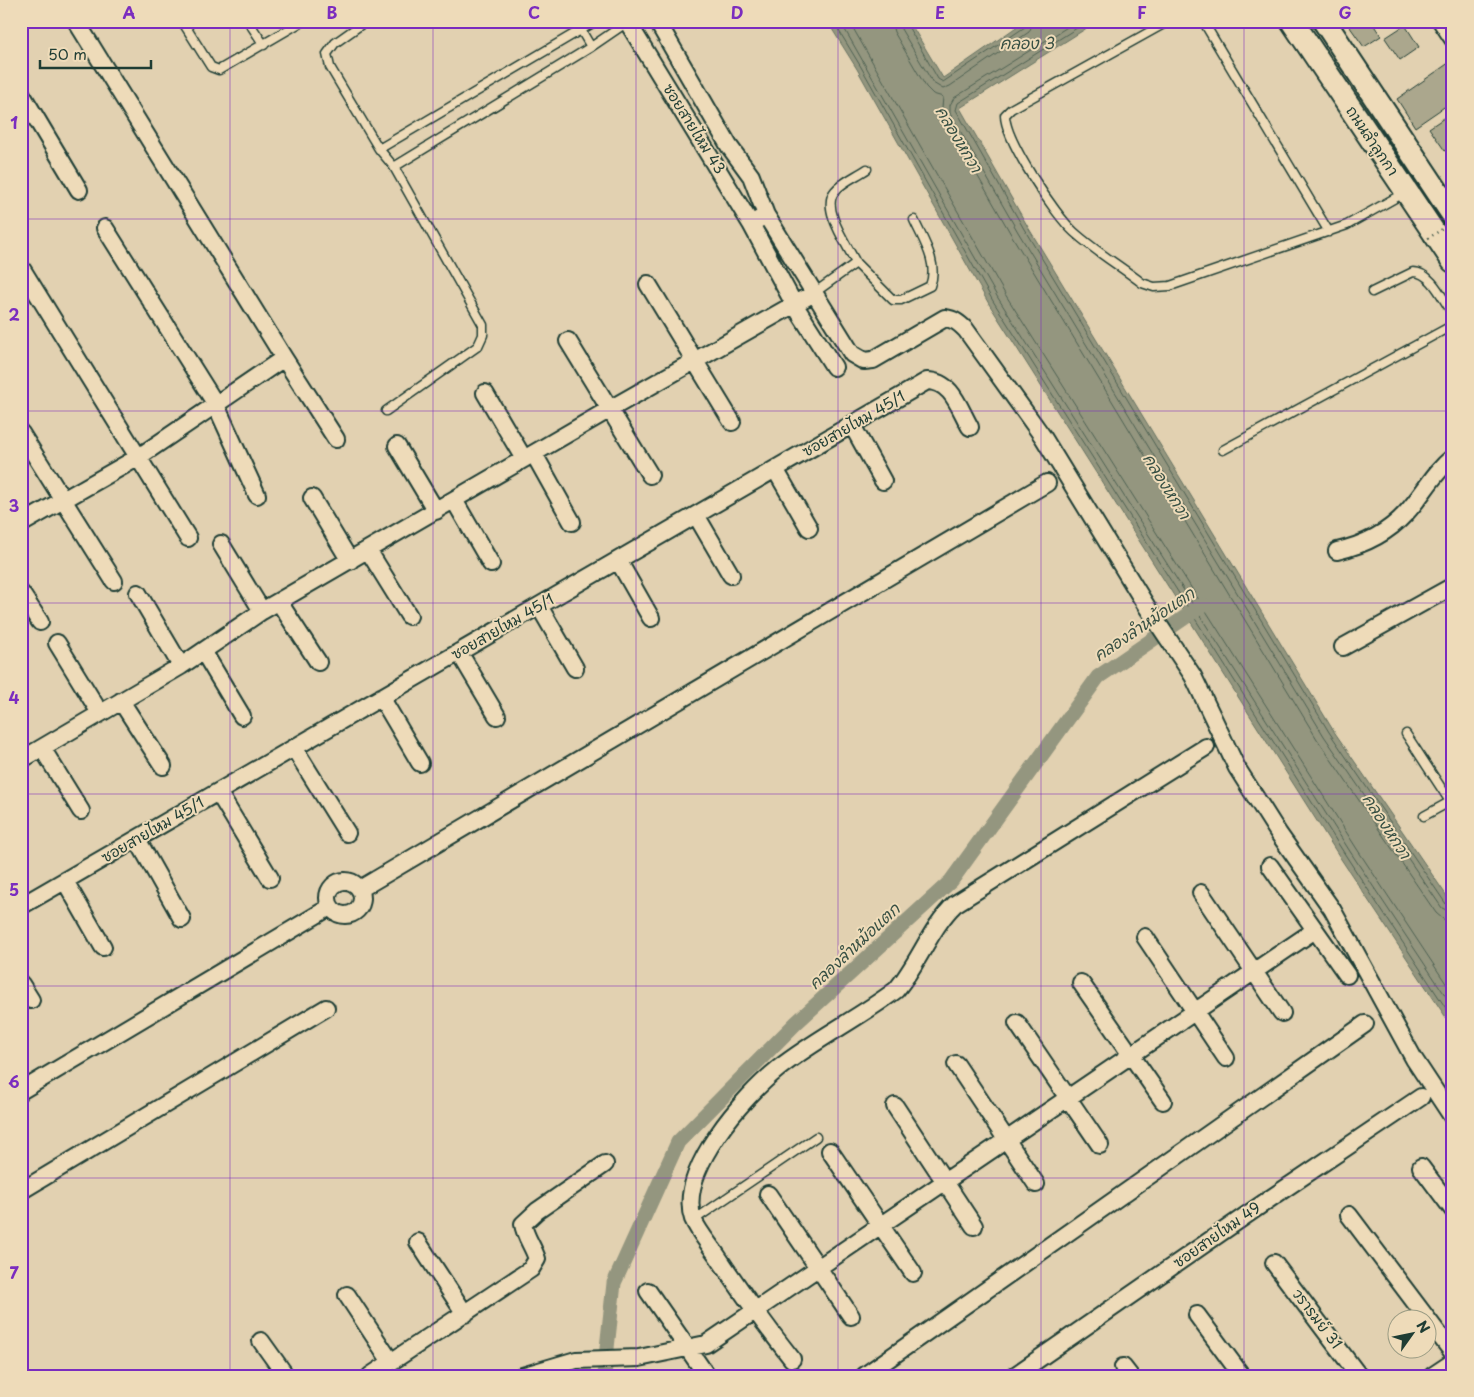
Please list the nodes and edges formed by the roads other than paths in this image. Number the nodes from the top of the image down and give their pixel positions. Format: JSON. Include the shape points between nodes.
{"nodes":[{"id":1,"x":76,"y":21,"type":"edge"},
{"id":2,"x":182,"y":21,"type":"edge"},
{"id":3,"x":248,"y":21,"type":"edge"},
{"id":4,"x":303,"y":21,"type":"edge"},
{"id":5,"x":366,"y":21,"type":"edge"},
{"id":6,"x":596,"y":21,"type":"edge"},
{"id":7,"x":628,"y":21,"type":"edge"},
{"id":8,"x":657,"y":21,"type":"edge"},
{"id":9,"x":1169,"y":21,"type":"edge"},
{"id":10,"x":1203,"y":21,"type":"edge"},
{"id":11,"x":1292,"y":21,"type":"edge"},
{"id":12,"x":1324,"y":21,"type":"edge"},
{"id":13,"x":1441,"y":21,"type":"edge"},
{"id":14,"x":581,"y":30,"type":"junction"},
{"id":15,"x":1453,"y":39,"type":"edge"},
{"id":16,"x":264,"y":45,"type":"junction"},
{"id":17,"x":591,"y":47,"type":"junction"},
{"id":18,"x":21,"y":92,"type":"edge"},
{"id":19,"x":379,"y":148,"type":"junction"},
{"id":20,"x":394,"y":167,"type":"junction"},
{"id":21,"x":868,"y":169,"type":"dead end"},
{"id":22,"x":80,"y":190,"type":"dead end"},
{"id":23,"x":1406,"y":192,"type":"junction"},
{"id":24,"x":766,"y":215,"type":"junction"},
{"id":25,"x":1453,"y":215,"type":"edge"},
{"id":26,"x":914,"y":220,"type":"dead end"},
{"id":27,"x":751,"y":224,"type":"junction"},
{"id":28,"x":105,"y":228,"type":"dead end"},
{"id":29,"x":1329,"y":232,"type":"junction"},
{"id":30,"x":1453,"y":261,"type":"edge"},
{"id":31,"x":856,"y":263,"type":"junction"},
{"id":32,"x":22,"y":269,"type":"edge"},
{"id":33,"x":648,"y":284,"type":"dead end"},
{"id":34,"x":1372,"y":292,"type":"dead end"},
{"id":35,"x":814,"y":293,"type":"junction"},
{"id":36,"x":794,"y":304,"type":"junction"},
{"id":37,"x":1453,"y":314,"type":"edge"},
{"id":38,"x":1453,"y":325,"type":"edge"},
{"id":39,"x":568,"y":341,"type":"dead end"},
{"id":40,"x":284,"y":358,"type":"junction"},
{"id":41,"x":695,"y":360,"type":"junction"},
{"id":42,"x":834,"y":367,"type":"dead end"},
{"id":43,"x":485,"y":393,"type":"dead end"},
{"id":44,"x":215,"y":403,"type":"junction"},
{"id":45,"x":610,"y":409,"type":"junction"},
{"id":46,"x":386,"y":411,"type":"dead end"},
{"id":47,"x":732,"y":422,"type":"dead end"},
{"id":48,"x":852,"y":425,"type":"junction"},
{"id":49,"x":970,"y":427,"type":"dead end"},
{"id":50,"x":21,"y":433,"type":"edge"},
{"id":51,"x":336,"y":439,"type":"dead end"},
{"id":52,"x":397,"y":446,"type":"dead end"},
{"id":53,"x":1222,"y":450,"type":"dead end"},
{"id":54,"x":529,"y":456,"type":"junction"},
{"id":55,"x":1453,"y":457,"type":"edge"},
{"id":56,"x":137,"y":458,"type":"junction"},
{"id":57,"x":775,"y":469,"type":"junction"},
{"id":58,"x":650,"y":475,"type":"dead end"},
{"id":59,"x":883,"y":481,"type":"dead end"},
{"id":60,"x":1047,"y":483,"type":"dead end"},
{"id":61,"x":257,"y":495,"type":"dead end"},
{"id":62,"x":312,"y":498,"type":"dead end"},
{"id":63,"x":454,"y":500,"type":"junction"},
{"id":64,"x":63,"y":502,"type":"junction"},
{"id":65,"x":436,"y":511,"type":"junction"},
{"id":66,"x":696,"y":515,"type":"junction"},
{"id":67,"x":572,"y":522,"type":"dead end"},
{"id":68,"x":21,"y":524,"type":"edge"},
{"id":69,"x":809,"y":528,"type":"dead end"},
{"id":70,"x":188,"y":538,"type":"dead end"},
{"id":71,"x":221,"y":544,"type":"dead end"},
{"id":72,"x":368,"y":550,"type":"junction"},
{"id":73,"x":1337,"y":552,"type":"dead end"},
{"id":74,"x":618,"y":560,"type":"junction"},
{"id":75,"x":350,"y":561,"type":"junction"},
{"id":76,"x":490,"y":564,"type":"dead end"},
{"id":77,"x":730,"y":575,"type":"dead end"},
{"id":78,"x":114,"y":581,"type":"dead end"},
{"id":79,"x":1453,"y":586,"type":"edge"},
{"id":80,"x":21,"y":593,"type":"edge"},
{"id":81,"x":138,"y":593,"type":"dead end"},
{"id":82,"x":279,"y":602,"type":"junction"},
{"id":83,"x":539,"y":606,"type":"junction"},
{"id":84,"x":262,"y":611,"type":"junction"},
{"id":85,"x":409,"y":616,"type":"dead end"},
{"id":86,"x":651,"y":618,"type":"dead end"},
{"id":87,"x":40,"y":622,"type":"dead end"},
{"id":88,"x":57,"y":643,"type":"dead end"},
{"id":89,"x":1343,"y":647,"type":"dead end"},
{"id":90,"x":203,"y":651,"type":"junction"},
{"id":91,"x":459,"y":652,"type":"junction"},
{"id":92,"x":318,"y":662,"type":"dead end"},
{"id":93,"x":181,"y":666,"type":"junction"},
{"id":94,"x":575,"y":668,"type":"dead end"},
{"id":95,"x":381,"y":697,"type":"junction"},
{"id":96,"x":121,"y":701,"type":"junction"},
{"id":97,"x":100,"y":713,"type":"junction"},
{"id":98,"x":242,"y":716,"type":"dead end"},
{"id":99,"x":497,"y":716,"type":"dead end"},
{"id":100,"x":1406,"y":734,"type":"dead end"},
{"id":101,"x":1206,"y":747,"type":"dead end"},
{"id":102,"x":42,"y":748,"type":"junction"},
{"id":103,"x":294,"y":748,"type":"junction"},
{"id":104,"x":21,"y":760,"type":"edge"},
{"id":105,"x":420,"y":763,"type":"dead end"},
{"id":106,"x":163,"y":766,"type":"dead end"},
{"id":107,"x":218,"y":792,"type":"junction"},
{"id":108,"x":1452,"y":803,"type":"edge"},
{"id":109,"x":81,"y":811,"type":"dead end"},
{"id":110,"x":1424,"y":816,"type":"dead end"},
{"id":111,"x":347,"y":832,"type":"dead end"},
{"id":112,"x":137,"y":839,"type":"junction"},
{"id":113,"x":1270,"y":866,"type":"dead end"},
{"id":114,"x":270,"y":878,"type":"dead end"},
{"id":115,"x":65,"y":881,"type":"junction"},
{"id":116,"x":360,"y":889,"type":"junction"},
{"id":117,"x":1201,"y":893,"type":"dead end"},
{"id":118,"x":21,"y":906,"type":"edge"},
{"id":119,"x":330,"y":907,"type":"junction"},
{"id":120,"x":182,"y":919,"type":"dead end"},
{"id":121,"x":1315,"y":930,"type":"junction"},
{"id":122,"x":1145,"y":937,"type":"dead end"},
{"id":123,"x":102,"y":947,"type":"dead end"},
{"id":124,"x":1254,"y":971,"type":"junction"},
{"id":125,"x":1347,"y":975,"type":"dead end"},
{"id":126,"x":1081,"y":983,"type":"dead end"},
{"id":127,"x":21,"y":984,"type":"edge"},
{"id":128,"x":31,"y":1000,"type":"dead end"},
{"id":129,"x":326,"y":1008,"type":"dead end"},
{"id":130,"x":1194,"y":1012,"type":"junction"},
{"id":131,"x":1282,"y":1013,"type":"dead end"},
{"id":132,"x":1017,"y":1023,"type":"dead end"},
{"id":133,"x":1366,"y":1024,"type":"dead end"},
{"id":134,"x":1131,"y":1055,"type":"junction"},
{"id":135,"x":1226,"y":1058,"type":"dead end"},
{"id":136,"x":956,"y":1064,"type":"dead end"},
{"id":137,"x":21,"y":1090,"type":"edge"},
{"id":138,"x":1421,"y":1097,"type":"dead end"},
{"id":139,"x":1068,"y":1098,"type":"junction"},
{"id":140,"x":1163,"y":1100,"type":"dead end"},
{"id":141,"x":895,"y":1106,"type":"dead end"},
{"id":142,"x":1453,"y":1118,"type":"edge"},
{"id":143,"x":816,"y":1138,"type":"dead end"},
{"id":144,"x":1007,"y":1140,"type":"junction"},
{"id":145,"x":1100,"y":1145,"type":"dead end"},
{"id":146,"x":830,"y":1151,"type":"dead end"},
{"id":147,"x":605,"y":1164,"type":"dead end"},
{"id":148,"x":1421,"y":1167,"type":"dead end"},
{"id":149,"x":945,"y":1182,"type":"junction"},
{"id":150,"x":1036,"y":1184,"type":"dead end"},
{"id":151,"x":21,"y":1191,"type":"edge"},
{"id":152,"x":768,"y":1194,"type":"dead end"},
{"id":153,"x":1453,"y":1210,"type":"edge"},
{"id":154,"x":1349,"y":1216,"type":"dead end"},
{"id":155,"x":694,"y":1220,"type":"junction"},
{"id":156,"x":881,"y":1225,"type":"junction"},
{"id":157,"x":974,"y":1226,"type":"dead end"},
{"id":158,"x":418,"y":1242,"type":"dead end"},
{"id":159,"x":1274,"y":1263,"type":"dead end"},
{"id":160,"x":819,"y":1267,"type":"junction"},
{"id":161,"x":913,"y":1273,"type":"dead end"},
{"id":162,"x":648,"y":1291,"type":"dead end"},
{"id":163,"x":347,"y":1295,"type":"dead end"},
{"id":164,"x":754,"y":1311,"type":"junction"},
{"id":165,"x":465,"y":1314,"type":"junction"},
{"id":166,"x":1197,"y":1315,"type":"dead end"},
{"id":167,"x":851,"y":1316,"type":"dead end"},
{"id":168,"x":261,"y":1341,"type":"dead end"},
{"id":169,"x":688,"y":1348,"type":"junction"},
{"id":170,"x":1453,"y":1353,"type":"edge"},
{"id":171,"x":792,"y":1359,"type":"dead end"},
{"id":172,"x":391,"y":1362,"type":"junction"},
{"id":173,"x":1453,"y":1362,"type":"edge"},
{"id":174,"x":286,"y":1376,"type":"edge"},
{"id":175,"x":370,"y":1376,"type":"edge"},
{"id":176,"x":522,"y":1376,"type":"edge"},
{"id":177,"x":707,"y":1376,"type":"edge"},
{"id":178,"x":864,"y":1376,"type":"edge"},
{"id":179,"x":1014,"y":1376,"type":"edge"},
{"id":180,"x":1242,"y":1376,"type":"edge"},
{"id":181,"x":1360,"y":1376,"type":"edge"},
{"id":182,"x":1432,"y":1376,"type":"edge"}],
"edges":[{"from":1,"to":40,"type":"street"},
{"from":2,"to":16,"type":"lane","via":[[211,67],[219,70]]},
{"from":3,"to":16,"type":"lane"},
{"from":4,"to":16,"type":"lane"},
{"from":5,"to":19,"type":"lane","via":[[334,44],[327,54],[330,67]]},
{"from":6,"to":14,"type":"lane"},
{"from":7,"to":17,"type":"lane"},
{"from":7,"to":27,"type":"street","name":"ซอยสายไหม 43"},
{"from":8,"to":24,"type":"street","via":[[729,146],[751,176]]},
{"from":9,"to":29,"type":"lane","via":[[1005,115],[1005,125],[1052,205],[1074,232],[1142,283],[1154,287],[1170,286]]},
{"from":10,"to":29,"type":"lane"},
{"from":11,"to":23,"type":"main road","name":"ถนนลำลูกกา"},
{"from":12,"to":25,"type":"main road","name":"ถนนลำลูกกา"},
{"from":13,"to":15,"type":"street"},
{"from":14,"to":17,"type":"lane"},
{"from":14,"to":19,"type":"lane"},
{"from":17,"to":20,"type":"lane"},
{"from":18,"to":22,"type":"street"},
{"from":19,"to":20,"type":"lane"},
{"from":20,"to":46,"type":"lane","via":[[484,325],[478,346]]},
{"from":21,"to":31,"type":"lane","via":[[836,190],[830,198],[831,214]]},
{"from":23,"to":29,"type":"lane","via":[[1364,217]]},
{"from":23,"to":30,"type":"main road","name":"ถนนลำลูกกา"},
{"from":24,"to":27,"type":"street"},
{"from":24,"to":35,"type":"street"},
{"from":26,"to":31,"type":"lane","via":[[933,265],[930,286],[901,300],[893,300]]},
{"from":27,"to":36,"type":"street","name":"ซอยสายไหม 43"},
{"from":28,"to":44,"type":"street"},
{"from":31,"to":35,"type":"lane"},
{"from":32,"to":56,"type":"street"},
{"from":33,"to":41,"type":"street"},
{"from":34,"to":37,"type":"lane","via":[[1413,272],[1420,272],[1427,276]]},
{"from":35,"to":36,"type":"street"},
{"from":35,"to":142,"type":"street","via":[[852,354],[864,361],[873,360],[945,318],[958,322],[1038,430],[1193,676],[1237,768],[1332,909],[1414,1060]]},
{"from":36,"to":41,"type":"street"},
{"from":36,"to":42,"type":"street","name":"ซอยสายไหม 43"},
{"from":38,"to":53,"type":"lane"},
{"from":39,"to":45,"type":"street"},
{"from":40,"to":44,"type":"street"},
{"from":40,"to":51,"type":"street"},
{"from":41,"to":45,"type":"street"},
{"from":41,"to":47,"type":"street"},
{"from":43,"to":54,"type":"street"},
{"from":44,"to":56,"type":"street"},
{"from":44,"to":61,"type":"street"},
{"from":45,"to":54,"type":"street"},
{"from":45,"to":58,"type":"street"},
{"from":48,"to":49,"type":"street","name":"ซอยสายไหม 45/1","via":[[927,381],[938,381],[947,387]]},
{"from":48,"to":57,"type":"street","name":"ซอยสายไหม 45/1"},
{"from":48,"to":59,"type":"street"},
{"from":50,"to":64,"type":"street"},
{"from":52,"to":65,"type":"street"},
{"from":54,"to":63,"type":"street"},
{"from":54,"to":67,"type":"street"},
{"from":55,"to":73,"type":"street","via":[[1443,465],[1406,514],[1378,537]]},
{"from":56,"to":64,"type":"street"},
{"from":56,"to":70,"type":"street"},
{"from":57,"to":66,"type":"street","name":"ซอยสายไหม 45/1"},
{"from":57,"to":69,"type":"street"},
{"from":60,"to":116,"type":"street"},
{"from":62,"to":75,"type":"street"},
{"from":63,"to":65,"type":"street"},
{"from":63,"to":76,"type":"street"},
{"from":64,"to":68,"type":"street"},
{"from":64,"to":78,"type":"street"},
{"from":65,"to":72,"type":"street"},
{"from":66,"to":74,"type":"street","name":"ซอยสายไหม 45/1"},
{"from":66,"to":77,"type":"street"},
{"from":71,"to":84,"type":"street"},
{"from":72,"to":75,"type":"street"},
{"from":72,"to":85,"type":"street"},
{"from":74,"to":83,"type":"street","name":"ซอยสายไหม 45/1"},
{"from":74,"to":86,"type":"street"},
{"from":75,"to":82,"type":"street"},
{"from":79,"to":89,"type":"street"},
{"from":80,"to":87,"type":"street"},
{"from":81,"to":93,"type":"street"},
{"from":82,"to":84,"type":"street"},
{"from":82,"to":92,"type":"street"},
{"from":83,"to":91,"type":"street","name":"ซอยสายไหม 45/1"},
{"from":83,"to":94,"type":"street"},
{"from":84,"to":90,"type":"street"},
{"from":88,"to":97,"type":"street"},
{"from":90,"to":93,"type":"street"},
{"from":90,"to":98,"type":"street"},
{"from":91,"to":95,"type":"street","name":"ซอยสายไหม 45/1"},
{"from":91,"to":99,"type":"street"},
{"from":93,"to":96,"type":"street"},
{"from":95,"to":103,"type":"street","name":"ซอยสายไหม 45/1"},
{"from":95,"to":105,"type":"street"},
{"from":96,"to":97,"type":"street"},
{"from":96,"to":106,"type":"street"},
{"from":97,"to":102,"type":"street"},
{"from":100,"to":108,"type":"lane"},
{"from":101,"to":155,"type":"street","via":[[954,904],[896,990],[781,1067],[732,1117],[694,1178],[690,1198]]},
{"from":102,"to":104,"type":"street"},
{"from":102,"to":109,"type":"street"},
{"from":103,"to":107,"type":"street","name":"ซอยสายไหม 45/1"},
{"from":103,"to":111,"type":"street"},
{"from":107,"to":112,"type":"street","name":"ซอยสายไหม 45/1"},
{"from":107,"to":114,"type":"street"},
{"from":108,"to":110,"type":"lane"},
{"from":112,"to":115,"type":"street","name":"ซอยสายไหม 45/1"},
{"from":112,"to":120,"type":"street"},
{"from":113,"to":121,"type":"street"},
{"from":115,"to":118,"type":"street","name":"ซอยสายไหม 45/1"},
{"from":115,"to":123,"type":"street"},
{"from":116,"to":119,"type":"street","via":[[362,901],[356,911],[339,914]]},
{"from":116,"to":119,"type":"street","via":[[351,881],[344,880],[334,885],[328,895]]},
{"from":117,"to":124,"type":"street"},
{"from":119,"to":137,"type":"street"},
{"from":121,"to":124,"type":"street"},
{"from":121,"to":125,"type":"street"},
{"from":122,"to":130,"type":"street"},
{"from":124,"to":130,"type":"street"},
{"from":124,"to":131,"type":"street"},
{"from":126,"to":134,"type":"street"},
{"from":127,"to":128,"type":"street"},
{"from":129,"to":151,"type":"street"},
{"from":130,"to":134,"type":"street"},
{"from":130,"to":135,"type":"street"},
{"from":132,"to":139,"type":"street"},
{"from":133,"to":178,"type":"street"},
{"from":134,"to":139,"type":"street"},
{"from":134,"to":140,"type":"street"},
{"from":136,"to":144,"type":"street"},
{"from":138,"to":179,"type":"street","name":"ซอยสายไหม 49"},
{"from":139,"to":144,"type":"street"},
{"from":139,"to":145,"type":"street"},
{"from":141,"to":149,"type":"street"},
{"from":143,"to":155,"type":"lane"},
{"from":144,"to":149,"type":"street"},
{"from":144,"to":150,"type":"street"},
{"from":146,"to":156,"type":"street"},
{"from":147,"to":165,"type":"street","via":[[529,1217],[523,1224],[525,1235],[537,1259],[531,1269]]},
{"from":148,"to":153,"type":"street"},
{"from":149,"to":156,"type":"street"},
{"from":149,"to":157,"type":"street"},
{"from":152,"to":160,"type":"street"},
{"from":154,"to":170,"type":"street"},
{"from":155,"to":164,"type":"street"},
{"from":156,"to":160,"type":"street"},
{"from":156,"to":161,"type":"street"},
{"from":158,"to":165,"type":"street"},
{"from":159,"to":181,"type":"street","name":"วรารมย์ 31"},
{"from":160,"to":164,"type":"street"},
{"from":160,"to":167,"type":"street"},
{"from":162,"to":169,"type":"street"},
{"from":163,"to":172,"type":"street"},
{"from":164,"to":169,"type":"street","via":[[706,1344]]},
{"from":164,"to":171,"type":"street"},
{"from":165,"to":172,"type":"street"},
{"from":166,"to":180,"type":"street"},
{"from":168,"to":174,"type":"street"},
{"from":169,"to":176,"type":"street","via":[[639,1358],[576,1360]]},
{"from":169,"to":177,"type":"street"},
{"from":172,"to":175,"type":"street"},
{"from":173,"to":182,"type":"street"}]}
